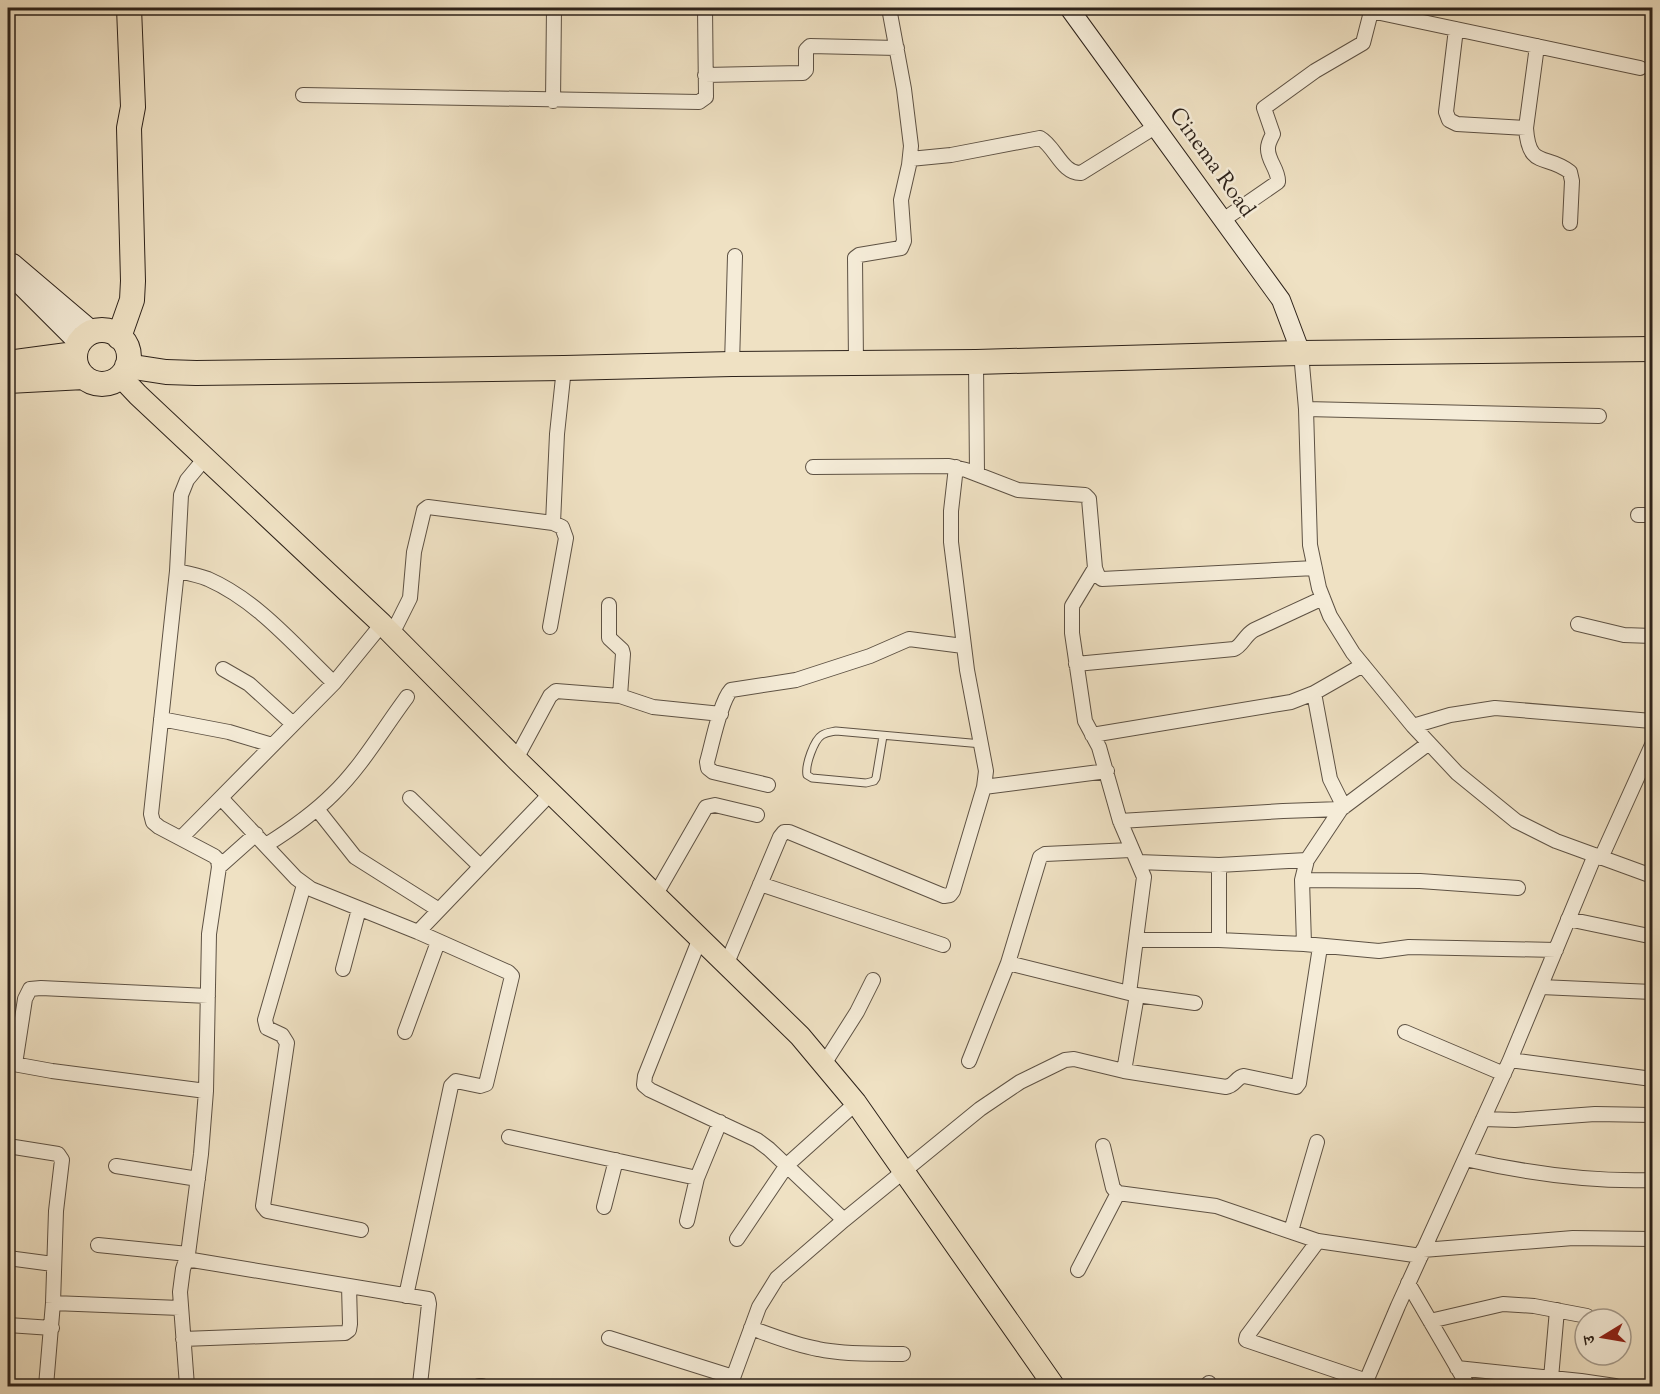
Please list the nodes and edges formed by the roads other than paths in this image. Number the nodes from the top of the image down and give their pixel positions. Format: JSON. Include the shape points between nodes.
{"nodes":[{"id":1,"x":129,"y":8,"type":"edge"},
{"id":2,"x":554,"y":8,"type":"edge"},
{"id":3,"x":705,"y":8,"type":"edge"},
{"id":4,"x":889,"y":8,"type":"edge"},
{"id":5,"x":1069,"y":8,"type":"edge"},
{"id":6,"x":1372,"y":9,"type":"edge"},
{"id":7,"x":1456,"y":28,"type":"junction"},
{"id":8,"x":1537,"y":46,"type":"junction"},
{"id":9,"x":897,"y":48,"type":"junction"},
{"id":10,"x":1640,"y":68,"type":"dead end"},
{"id":11,"x":705,"y":75,"type":"junction"},
{"id":12,"x":303,"y":95,"type":"dead end"},
{"id":13,"x":553,"y":101,"type":"junction"},
{"id":14,"x":1155,"y":126,"type":"junction"},
{"id":15,"x":1526,"y":128,"type":"junction"},
{"id":16,"x":910,"y":159,"type":"junction"},
{"id":17,"x":1223,"y":220,"type":"junction"},
{"id":18,"x":1570,"y":223,"type":"dead end"},
{"id":19,"x":735,"y":256,"type":"dead end"},
{"id":20,"x":8,"y":262,"type":"edge"},
{"id":21,"x":8,"y":273,"type":"edge"},
{"id":22,"x":82,"y":343,"type":"junction"},
{"id":23,"x":1653,"y":349,"type":"edge"},
{"id":24,"x":1301,"y":353,"type":"junction"},
{"id":25,"x":124,"y":357,"type":"junction"},
{"id":26,"x":976,"y":362,"type":"junction"},
{"id":27,"x":8,"y":363,"type":"edge"},
{"id":28,"x":856,"y":363,"type":"junction"},
{"id":29,"x":732,"y":364,"type":"junction"},
{"id":30,"x":564,"y":368,"type":"junction"},
{"id":31,"x":84,"y":377,"type":"junction"},
{"id":32,"x":8,"y":381,"type":"edge"},
{"id":33,"x":1306,"y":409,"type":"junction"},
{"id":34,"x":1599,"y":416,"type":"dead end"},
{"id":35,"x":206,"y":457,"type":"junction"},
{"id":36,"x":813,"y":467,"type":"dead end"},
{"id":37,"x":956,"y":467,"type":"junction"},
{"id":38,"x":976,"y":474,"type":"junction"},
{"id":39,"x":1638,"y":515,"type":"dead end"},
{"id":40,"x":1653,"y":515,"type":"edge"},
{"id":41,"x":552,"y":523,"type":"junction"},
{"id":42,"x":1095,"y":568,"type":"junction"},
{"id":43,"x":1315,"y":568,"type":"junction"},
{"id":44,"x":177,"y":571,"type":"junction"},
{"id":45,"x":1323,"y":598,"type":"junction"},
{"id":46,"x":609,"y":605,"type":"dead end"},
{"id":47,"x":1578,"y":624,"type":"dead end"},
{"id":48,"x":550,"y":627,"type":"dead end"},
{"id":49,"x":387,"y":629,"type":"junction"},
{"id":50,"x":1653,"y":636,"type":"edge"},
{"id":51,"x":963,"y":646,"type":"junction"},
{"id":52,"x":1076,"y":664,"type":"junction"},
{"id":53,"x":1363,"y":665,"type":"junction"},
{"id":54,"x":223,"y":669,"type":"dead end"},
{"id":55,"x":333,"y":682,"type":"junction"},
{"id":56,"x":1314,"y":693,"type":"junction"},
{"id":57,"x":620,"y":696,"type":"junction"},
{"id":58,"x":407,"y":697,"type":"dead end"},
{"id":59,"x":721,"y":714,"type":"junction"},
{"id":60,"x":161,"y":718,"type":"junction"},
{"id":61,"x":1653,"y":721,"type":"edge"},
{"id":62,"x":293,"y":724,"type":"junction"},
{"id":63,"x":1413,"y":726,"type":"junction"},
{"id":64,"x":1092,"y":735,"type":"junction"},
{"id":65,"x":883,"y":736,"type":"junction"},
{"id":66,"x":1429,"y":743,"type":"junction"},
{"id":67,"x":982,"y":744,"type":"junction"},
{"id":68,"x":272,"y":745,"type":"junction"},
{"id":69,"x":1653,"y":745,"type":"edge"},
{"id":70,"x":516,"y":759,"type":"junction"},
{"id":71,"x":1107,"y":771,"type":"junction"},
{"id":72,"x":768,"y":785,"type":"dead end"},
{"id":73,"x":984,"y":787,"type":"junction"},
{"id":74,"x":551,"y":793,"type":"junction"},
{"id":75,"x":220,"y":798,"type":"junction"},
{"id":76,"x":410,"y":798,"type":"dead end"},
{"id":77,"x":1343,"y":808,"type":"junction"},
{"id":78,"x":317,"y":809,"type":"junction"},
{"id":79,"x":757,"y":815,"type":"dead end"},
{"id":80,"x":1120,"y":821,"type":"junction"},
{"id":81,"x":256,"y":834,"type":"junction"},
{"id":82,"x":181,"y":838,"type":"junction"},
{"id":83,"x":266,"y":845,"type":"junction"},
{"id":84,"x":1134,"y":856,"type":"junction"},
{"id":85,"x":1598,"y":857,"type":"junction"},
{"id":86,"x":1307,"y":860,"type":"junction"},
{"id":87,"x":1219,"y":865,"type":"junction"},
{"id":88,"x":480,"y":866,"type":"junction"},
{"id":89,"x":219,"y":867,"type":"junction"},
{"id":90,"x":1653,"y":876,"type":"edge"},
{"id":91,"x":1302,"y":880,"type":"junction"},
{"id":92,"x":760,"y":884,"type":"junction"},
{"id":93,"x":304,"y":885,"type":"junction"},
{"id":94,"x":1518,"y":888,"type":"dead end"},
{"id":95,"x":656,"y":894,"type":"junction"},
{"id":96,"x":359,"y":909,"type":"junction"},
{"id":97,"x":439,"y":910,"type":"junction"},
{"id":98,"x":1568,"y":918,"type":"junction"},
{"id":99,"x":418,"y":932,"type":"junction"},
{"id":100,"x":1648,"y":936,"type":"dead end"},
{"id":101,"x":700,"y":938,"type":"junction"},
{"id":102,"x":1136,"y":940,"type":"junction"},
{"id":103,"x":1219,"y":940,"type":"junction"},
{"id":104,"x":438,"y":942,"type":"junction"},
{"id":105,"x":1304,"y":944,"type":"junction"},
{"id":106,"x":943,"y":945,"type":"dead end"},
{"id":107,"x":1320,"y":947,"type":"junction"},
{"id":108,"x":1556,"y":950,"type":"junction"},
{"id":109,"x":727,"y":963,"type":"junction"},
{"id":110,"x":1008,"y":963,"type":"junction"},
{"id":111,"x":343,"y":969,"type":"dead end"},
{"id":112,"x":873,"y":980,"type":"dead end"},
{"id":113,"x":1541,"y":987,"type":"junction"},
{"id":114,"x":1653,"y":992,"type":"edge"},
{"id":115,"x":1133,"y":994,"type":"junction"},
{"id":116,"x":208,"y":996,"type":"junction"},
{"id":117,"x":1195,"y":1003,"type":"dead end"},
{"id":118,"x":405,"y":1032,"type":"dead end"},
{"id":119,"x":1405,"y":1032,"type":"dead end"},
{"id":120,"x":1510,"y":1060,"type":"junction"},
{"id":121,"x":969,"y":1061,"type":"dead end"},
{"id":122,"x":11,"y":1063,"type":"edge"},
{"id":123,"x":825,"y":1064,"type":"junction"},
{"id":124,"x":1124,"y":1071,"type":"junction"},
{"id":125,"x":1504,"y":1074,"type":"junction"},
{"id":126,"x":1653,"y":1079,"type":"edge"},
{"id":127,"x":206,"y":1091,"type":"junction"},
{"id":128,"x":856,"y":1103,"type":"junction"},
{"id":129,"x":1653,"y":1115,"type":"edge"},
{"id":130,"x":1484,"y":1119,"type":"junction"},
{"id":131,"x":720,"y":1122,"type":"junction"},
{"id":132,"x":509,"y":1137,"type":"dead end"},
{"id":133,"x":1317,"y":1142,"type":"dead end"},
{"id":134,"x":8,"y":1146,"type":"edge"},
{"id":135,"x":1103,"y":1146,"type":"dead end"},
{"id":136,"x":1465,"y":1159,"type":"junction"},
{"id":137,"x":616,"y":1160,"type":"junction"},
{"id":138,"x":116,"y":1166,"type":"dead end"},
{"id":139,"x":787,"y":1166,"type":"junction"},
{"id":140,"x":905,"y":1172,"type":"junction"},
{"id":141,"x":697,"y":1178,"type":"junction"},
{"id":142,"x":198,"y":1179,"type":"junction"},
{"id":143,"x":1653,"y":1180,"type":"edge"},
{"id":144,"x":1118,"y":1193,"type":"junction"},
{"id":145,"x":604,"y":1207,"type":"dead end"},
{"id":146,"x":844,"y":1220,"type":"junction"},
{"id":147,"x":687,"y":1221,"type":"dead end"},
{"id":148,"x":361,"y":1230,"type":"dead end"},
{"id":149,"x":1291,"y":1231,"type":"junction"},
{"id":150,"x":737,"y":1239,"type":"dead end"},
{"id":151,"x":1653,"y":1239,"type":"edge"},
{"id":152,"x":1318,"y":1241,"type":"junction"},
{"id":153,"x":98,"y":1245,"type":"dead end"},
{"id":154,"x":1422,"y":1253,"type":"junction"},
{"id":155,"x":187,"y":1256,"type":"junction"},
{"id":156,"x":8,"y":1258,"type":"edge"},
{"id":157,"x":53,"y":1264,"type":"junction"},
{"id":158,"x":1078,"y":1270,"type":"dead end"},
{"id":159,"x":1408,"y":1283,"type":"junction"},
{"id":160,"x":349,"y":1286,"type":"junction"},
{"id":161,"x":406,"y":1296,"type":"junction"},
{"id":162,"x":53,"y":1303,"type":"junction"},
{"id":163,"x":180,"y":1308,"type":"junction"},
{"id":164,"x":1557,"y":1310,"type":"junction"},
{"id":165,"x":1573,"y":1313,"type":"edge"},
{"id":166,"x":1430,"y":1320,"type":"junction"},
{"id":167,"x":8,"y":1325,"type":"edge"},
{"id":168,"x":51,"y":1328,"type":"junction"},
{"id":169,"x":751,"y":1328,"type":"junction"},
{"id":170,"x":609,"y":1338,"type":"dead end"},
{"id":171,"x":183,"y":1339,"type":"junction"},
{"id":172,"x":903,"y":1354,"type":"dead end"},
{"id":173,"x":1457,"y":1368,"type":"junction"},
{"id":174,"x":1551,"y":1378,"type":"junction"},
{"id":175,"x":731,"y":1382,"type":"edge"},
{"id":176,"x":420,"y":1384,"type":"dead end"},
{"id":177,"x":1365,"y":1384,"type":"edge"},
{"id":178,"x":46,"y":1386,"type":"edge"},
{"id":179,"x":187,"y":1386,"type":"edge"},
{"id":180,"x":1054,"y":1386,"type":"edge"},
{"id":181,"x":1468,"y":1386,"type":"edge"},
{"id":182,"x":1615,"y":1386,"type":"edge"}],
"edges":[{"from":1,"to":25,"type":"highway","via":[[133,281]]},
{"from":2,"to":13,"type":"street"},
{"from":3,"to":11,"type":"street"},
{"from":4,"to":9,"type":"street"},
{"from":5,"to":14,"type":"street","name":"Cinema Road"},
{"from":6,"to":7,"type":"street"},
{"from":6,"to":17,"type":"street","via":[[1362,45],[1314,71],[1264,108],[1273,134],[1268,152],[1278,182]]},
{"from":7,"to":8,"type":"street"},
{"from":7,"to":15,"type":"street","via":[[1446,112],[1449,120],[1457,124]]},
{"from":8,"to":10,"type":"street"},
{"from":8,"to":15,"type":"street"},
{"from":9,"to":11,"type":"street","via":[[810,46],[803,73]]},
{"from":9,"to":16,"type":"street"},
{"from":11,"to":13,"type":"street","via":[[706,97],[699,102]]},
{"from":12,"to":13,"type":"street"},
{"from":14,"to":16,"type":"street","via":[[1082,173],[1071,171],[1040,138]]},
{"from":14,"to":17,"type":"street","name":"Cinema Road"},
{"from":15,"to":18,"type":"street","via":[[1528,146],[1536,157],[1570,172]]},
{"from":16,"to":28,"type":"street","via":[[901,200],[903,247],[855,258]]},
{"from":17,"to":24,"type":"street","name":"Cinema Road","via":[[1281,300]]},
{"from":19,"to":29,"type":"street"},
{"from":20,"to":22,"type":"street","via":[[13,263]]},
{"from":21,"to":22,"type":"street"},
{"from":22,"to":25,"type":"highway","via":[[102,330],[112,332]]},
{"from":22,"to":27,"type":"highway"},
{"from":22,"to":31,"type":"highway","via":[[79,371]]},
{"from":23,"to":24,"type":"highway"},
{"from":24,"to":26,"type":"highway"},
{"from":24,"to":33,"type":"street"},
{"from":25,"to":30,"type":"highway","via":[[166,372],[196,373]]},
{"from":25,"to":31,"type":"highway","via":[[106,383]]},
{"from":25,"to":35,"type":"main road","via":[[138,395]]},
{"from":26,"to":28,"type":"highway"},
{"from":26,"to":38,"type":"street"},
{"from":28,"to":29,"type":"highway"},
{"from":29,"to":30,"type":"highway"},
{"from":30,"to":41,"type":"street"},
{"from":31,"to":32,"type":"highway"},
{"from":33,"to":34,"type":"street"},
{"from":33,"to":43,"type":"street","via":[[1310,545]]},
{"from":35,"to":44,"type":"street","via":[[182,491]]},
{"from":35,"to":49,"type":"main road"},
{"from":36,"to":37,"type":"street"},
{"from":37,"to":38,"type":"street"},
{"from":37,"to":51,"type":"street","via":[[951,528]]},
{"from":38,"to":42,"type":"street","via":[[1018,490],[1087,495]]},
{"from":39,"to":40,"type":"street"},
{"from":41,"to":48,"type":"street","via":[[562,527],[566,538]]},
{"from":41,"to":49,"type":"street","via":[[426,507],[414,552],[410,598]]},
{"from":42,"to":43,"type":"street","via":[[1098,576],[1107,579]]},
{"from":42,"to":52,"type":"street","via":[[1072,606]]},
{"from":43,"to":45,"type":"street"},
{"from":44,"to":55,"type":"street","via":[[207,578],[244,600]]},
{"from":44,"to":60,"type":"street"},
{"from":45,"to":52,"type":"street","via":[[1248,634],[1234,649]]},
{"from":45,"to":53,"type":"street","via":[[1330,616]]},
{"from":46,"to":57,"type":"street","via":[[609,638],[623,654]]},
{"from":47,"to":50,"type":"street","via":[[1624,635]]},
{"from":49,"to":55,"type":"street"},
{"from":49,"to":70,"type":"main road"},
{"from":51,"to":59,"type":"street","via":[[905,639],[870,656],[796,680],[734,689],[727,695]]},
{"from":51,"to":67,"type":"street"},
{"from":52,"to":64,"type":"street","via":[[1083,712]]},
{"from":53,"to":56,"type":"street"},
{"from":53,"to":63,"type":"street"},
{"from":54,"to":62,"type":"street","via":[[249,684]]},
{"from":55,"to":62,"type":"street"},
{"from":56,"to":64,"type":"street","via":[[1275,706]]},
{"from":56,"to":77,"type":"street","via":[[1330,779]]},
{"from":57,"to":59,"type":"street","via":[[653,707]]},
{"from":57,"to":70,"type":"street","via":[[554,692]]},
{"from":58,"to":78,"type":"street","via":[[354,769]]},
{"from":59,"to":72,"type":"street","via":[[708,768]]},
{"from":60,"to":68,"type":"street"},
{"from":60,"to":82,"type":"street","via":[[152,819]]},
{"from":61,"to":63,"type":"street","via":[[1502,707],[1450,715]]},
{"from":62,"to":68,"type":"street"},
{"from":63,"to":66,"type":"street"},
{"from":64,"to":71,"type":"street"},
{"from":65,"to":65,"type":"lane","via":[[836,731],[823,734],[817,740],[807,775],[860,783],[874,781]]},
{"from":65,"to":67,"type":"lane"},
{"from":66,"to":77,"type":"street"},
{"from":66,"to":85,"type":"street","via":[[1457,773],[1516,821]]},
{"from":67,"to":73,"type":"street"},
{"from":68,"to":75,"type":"street"},
{"from":69,"to":85,"type":"street"},
{"from":70,"to":74,"type":"main road"},
{"from":71,"to":73,"type":"street"},
{"from":71,"to":80,"type":"street"},
{"from":73,"to":92,"type":"street","via":[[950,895],[944,896],[787,832],[780,837]]},
{"from":74,"to":88,"type":"street"},
{"from":74,"to":95,"type":"main road"},
{"from":75,"to":81,"type":"street"},
{"from":75,"to":82,"type":"street"},
{"from":76,"to":88,"type":"street"},
{"from":77,"to":80,"type":"street"},
{"from":77,"to":86,"type":"street"},
{"from":78,"to":83,"type":"street"},
{"from":78,"to":97,"type":"street","via":[[355,857]]},
{"from":79,"to":95,"type":"street","via":[[715,805],[706,807]]},
{"from":80,"to":84,"type":"street"},
{"from":81,"to":83,"type":"street"},
{"from":81,"to":89,"type":"street"},
{"from":82,"to":89,"type":"street","via":[[214,856]]},
{"from":83,"to":93,"type":"street"},
{"from":84,"to":87,"type":"street"},
{"from":84,"to":102,"type":"street","via":[[1144,882]]},
{"from":84,"to":110,"type":"street","via":[[1040,857]]},
{"from":85,"to":90,"type":"street"},
{"from":85,"to":98,"type":"street"},
{"from":86,"to":87,"type":"street"},
{"from":86,"to":91,"type":"street"},
{"from":87,"to":103,"type":"street"},
{"from":88,"to":97,"type":"street"},
{"from":89,"to":116,"type":"street","via":[[209,934]]},
{"from":91,"to":94,"type":"street","via":[[1420,881]]},
{"from":91,"to":105,"type":"street"},
{"from":92,"to":106,"type":"street"},
{"from":92,"to":109,"type":"street"},
{"from":93,"to":96,"type":"street"},
{"from":93,"to":148,"type":"street","via":[[265,1020],[267,1028],[282,1035],[287,1043],[263,1206],[267,1211]]},
{"from":95,"to":101,"type":"main road"},
{"from":96,"to":99,"type":"street"},
{"from":96,"to":111,"type":"street"},
{"from":97,"to":99,"type":"street"},
{"from":98,"to":100,"type":"street"},
{"from":98,"to":108,"type":"street"},
{"from":99,"to":104,"type":"street"},
{"from":101,"to":109,"type":"main road"},
{"from":101,"to":131,"type":"street","via":[[644,1081],[646,1088]]},
{"from":102,"to":103,"type":"street"},
{"from":102,"to":115,"type":"street"},
{"from":103,"to":105,"type":"street"},
{"from":104,"to":118,"type":"street"},
{"from":104,"to":161,"type":"street","via":[[508,972],[512,980],[486,1084],[456,1081],[451,1086]]},
{"from":105,"to":107,"type":"street"},
{"from":107,"to":108,"type":"street","via":[[1379,951],[1409,947]]},
{"from":107,"to":124,"type":"street","via":[[1296,1088],[1244,1076],[1226,1087]]},
{"from":108,"to":113,"type":"street"},
{"from":109,"to":123,"type":"main road"},
{"from":110,"to":115,"type":"street"},
{"from":110,"to":121,"type":"street"},
{"from":112,"to":123,"type":"street"},
{"from":113,"to":114,"type":"street"},
{"from":113,"to":120,"type":"street"},
{"from":115,"to":117,"type":"street"},
{"from":115,"to":124,"type":"street"},
{"from":116,"to":122,"type":"street","via":[[30,989]]},
{"from":116,"to":127,"type":"street"},
{"from":119,"to":125,"type":"street"},
{"from":120,"to":125,"type":"street"},
{"from":120,"to":126,"type":"street"},
{"from":122,"to":127,"type":"street"},
{"from":123,"to":128,"type":"main road"},
{"from":124,"to":140,"type":"street","via":[[1074,1059],[1036,1072],[980,1109]]},
{"from":125,"to":130,"type":"street"},
{"from":127,"to":142,"type":"street"},
{"from":128,"to":139,"type":"street"},
{"from":128,"to":140,"type":"main road"},
{"from":129,"to":130,"type":"street"},
{"from":130,"to":136,"type":"street"},
{"from":131,"to":139,"type":"street","via":[[757,1140]]},
{"from":131,"to":141,"type":"street"},
{"from":132,"to":137,"type":"street"},
{"from":133,"to":149,"type":"street"},
{"from":134,"to":157,"type":"street","via":[[58,1154],[62,1158]]},
{"from":135,"to":144,"type":"street","via":[[1113,1188]]},
{"from":136,"to":143,"type":"street","via":[[1533,1172]]},
{"from":136,"to":154,"type":"street"},
{"from":137,"to":141,"type":"street"},
{"from":137,"to":145,"type":"street"},
{"from":138,"to":142,"type":"street"},
{"from":139,"to":146,"type":"street"},
{"from":139,"to":150,"type":"street"},
{"from":140,"to":146,"type":"street"},
{"from":140,"to":180,"type":"main road"},
{"from":141,"to":147,"type":"street"},
{"from":142,"to":155,"type":"street"},
{"from":144,"to":149,"type":"street","via":[[1216,1206]]},
{"from":144,"to":158,"type":"street"},
{"from":146,"to":169,"type":"street","via":[[777,1278],[762,1300]]},
{"from":149,"to":152,"type":"street"},
{"from":151,"to":154,"type":"street","via":[[1573,1238]]},
{"from":152,"to":154,"type":"street"},
{"from":152,"to":177,"type":"street","via":[[1246,1340]]},
{"from":153,"to":155,"type":"street"},
{"from":154,"to":159,"type":"street"},
{"from":155,"to":160,"type":"street"},
{"from":155,"to":163,"type":"street"},
{"from":156,"to":157,"type":"street"},
{"from":157,"to":162,"type":"street"},
{"from":159,"to":166,"type":"street"},
{"from":159,"to":177,"type":"street"},
{"from":160,"to":161,"type":"street"},
{"from":160,"to":171,"type":"street","via":[[350,1324],[345,1333]]},
{"from":161,"to":176,"type":"street","via":[[426,1298],[429,1302]]},
{"from":162,"to":163,"type":"street"},
{"from":162,"to":168,"type":"street"},
{"from":163,"to":171,"type":"street"},
{"from":164,"to":165,"type":"street"},
{"from":164,"to":166,"type":"street","via":[[1503,1304]]},
{"from":164,"to":174,"type":"street"},
{"from":166,"to":173,"type":"street"},
{"from":167,"to":168,"type":"street"},
{"from":168,"to":178,"type":"street"},
{"from":169,"to":172,"type":"street","via":[[820,1350]]},
{"from":169,"to":175,"type":"street"},
{"from":170,"to":175,"type":"street"},
{"from":171,"to":179,"type":"street"},
{"from":173,"to":174,"type":"street"},
{"from":173,"to":181,"type":"street"},
{"from":174,"to":182,"type":"street"}]}
